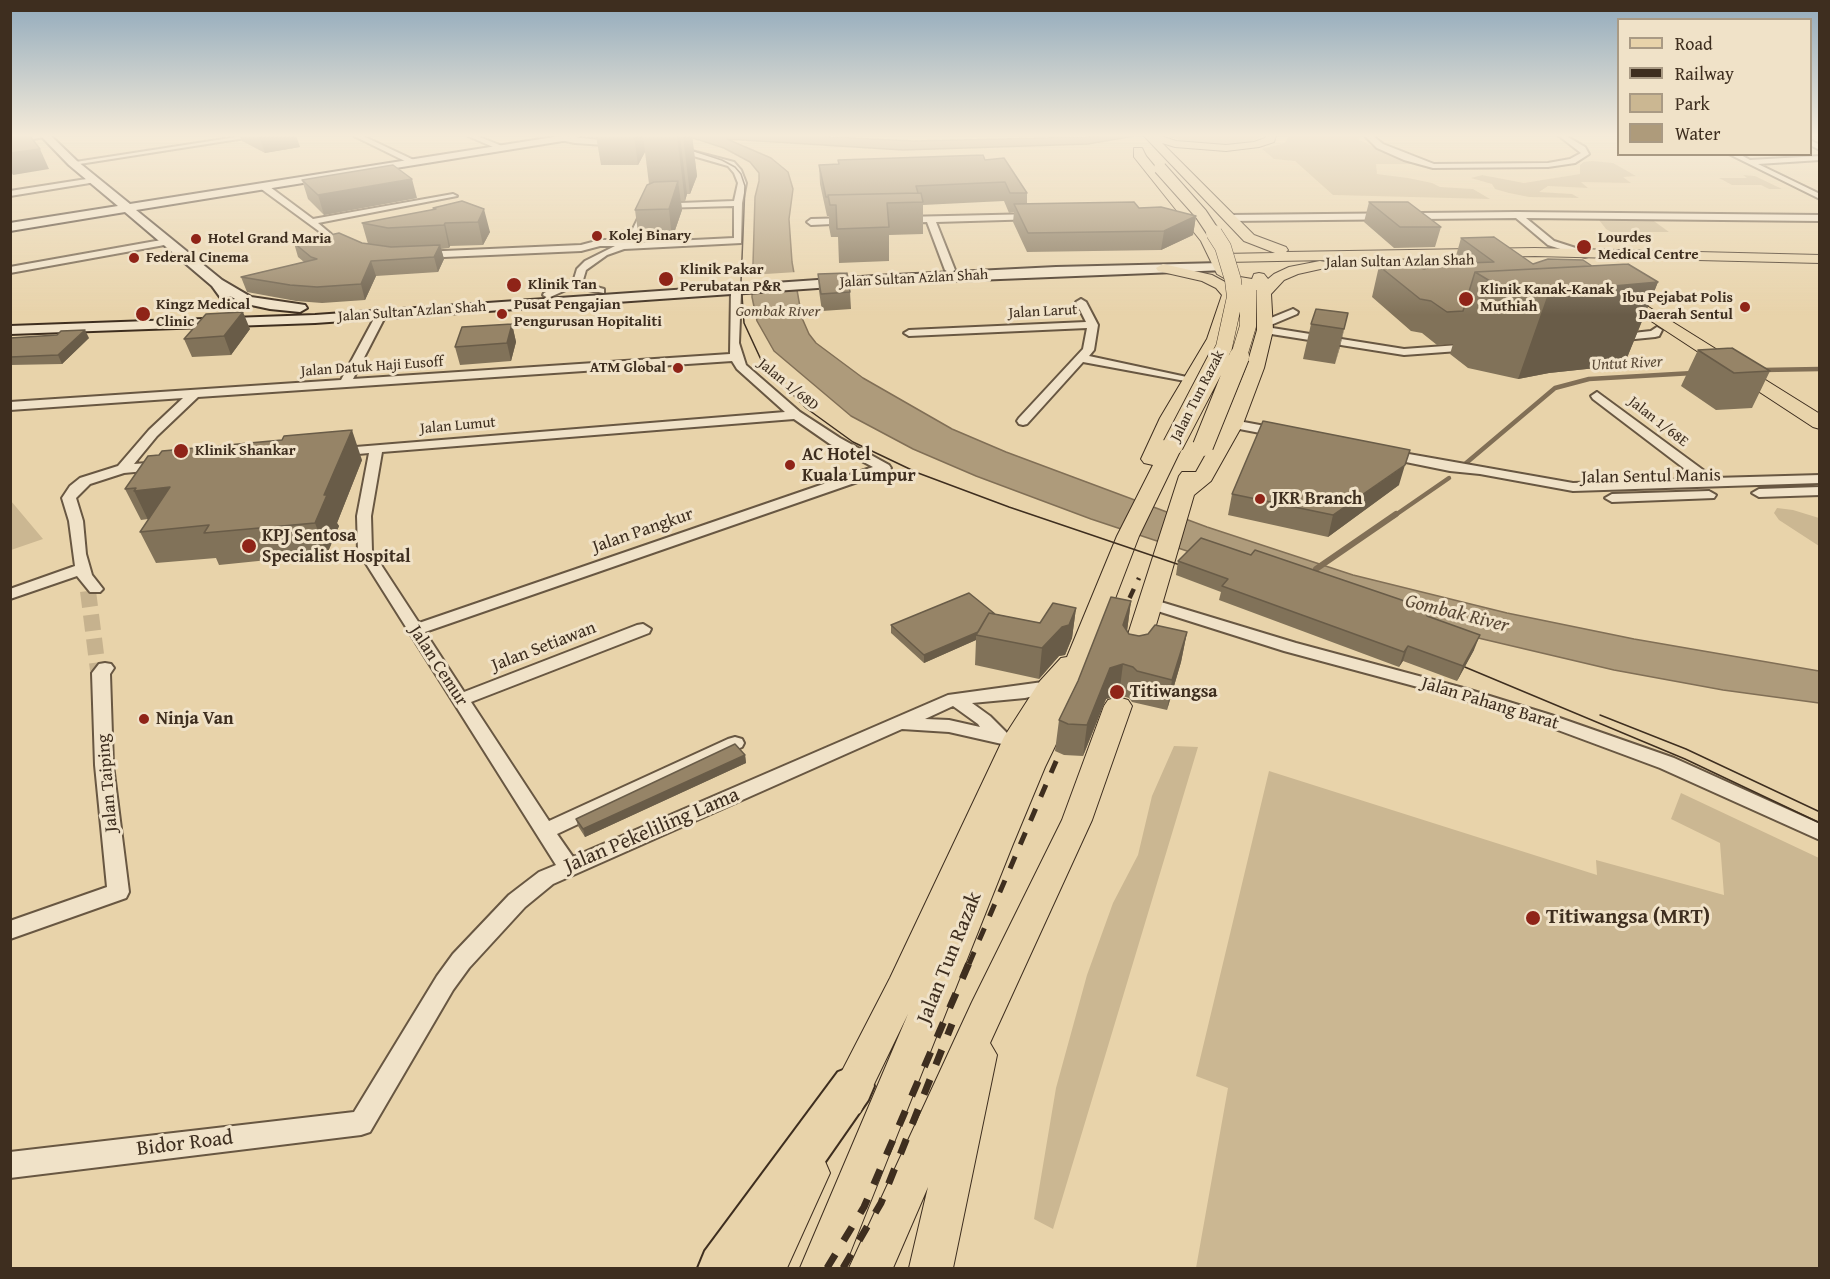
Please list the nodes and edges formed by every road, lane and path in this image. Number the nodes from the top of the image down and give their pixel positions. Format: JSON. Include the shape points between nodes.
{"nodes":[{"id":1,"x":112,"y":196,"type":"edge"},
{"id":2,"x":203,"y":196,"type":"edge"},
{"id":3,"x":276,"y":196,"type":"edge"},
{"id":4,"x":453,"y":196,"type":"dead end"},
{"id":5,"x":739,"y":196,"type":"edge"},
{"id":6,"x":1169,"y":196,"type":"edge"},
{"id":7,"x":1188,"y":196,"type":"edge"},
{"id":8,"x":1196,"y":196,"type":"edge"},
{"id":9,"x":1205,"y":196,"type":"edge"},
{"id":10,"x":738,"y":203,"type":"junction"},
{"id":11,"x":127,"y":208,"type":"junction"},
{"id":12,"x":1516,"y":215,"type":"junction"},
{"id":13,"x":1042,"y":217,"type":"edge"},
{"id":14,"x":1229,"y":218,"type":"junction"},
{"id":15,"x":1820,"y":218,"type":"edge"},
{"id":16,"x":897,"y":220,"type":"edge"},
{"id":17,"x":931,"y":220,"type":"junction"},
{"id":18,"x":863,"y":221,"type":"edge"},
{"id":19,"x":311,"y":222,"type":"junction"},
{"id":20,"x":811,"y":222,"type":"dead end"},
{"id":21,"x":10,"y":227,"type":"edge"},
{"id":22,"x":327,"y":234,"type":"edge"},
{"id":23,"x":1249,"y":238,"type":"junction"},
{"id":24,"x":1209,"y":241,"type":"junction"},
{"id":25,"x":167,"y":242,"type":"junction"},
{"id":26,"x":1551,"y":243,"type":"junction"},
{"id":27,"x":624,"y":244,"type":"junction"},
{"id":28,"x":581,"y":248,"type":"junction"},
{"id":29,"x":1504,"y":253,"type":"junction"},
{"id":30,"x":414,"y":255,"type":"edge"},
{"id":31,"x":1317,"y":255,"type":"junction"},
{"id":32,"x":1530,"y":256,"type":"junction"},
{"id":33,"x":1820,"y":259,"type":"edge"},
{"id":34,"x":1250,"y":261,"type":"junction"},
{"id":35,"x":1586,"y":261,"type":"junction"},
{"id":36,"x":1220,"y":262,"type":"junction"},
{"id":37,"x":588,"y":263,"type":"junction"},
{"id":38,"x":1820,"y":263,"type":"edge"},
{"id":39,"x":1157,"y":264,"type":"junction"},
{"id":40,"x":1334,"y":264,"type":"junction"},
{"id":41,"x":1561,"y":268,"type":"edge"},
{"id":42,"x":10,"y":270,"type":"edge"},
{"id":43,"x":950,"y":270,"type":"junction"},
{"id":44,"x":578,"y":281,"type":"junction"},
{"id":45,"x":809,"y":281,"type":"junction"},
{"id":46,"x":217,"y":283,"type":"junction"},
{"id":47,"x":751,"y":285,"type":"junction"},
{"id":48,"x":733,"y":290,"type":"junction"},
{"id":49,"x":600,"y":291,"type":"junction"},
{"id":50,"x":1264,"y":292,"type":"junction"},
{"id":51,"x":1230,"y":294,"type":"junction"},
{"id":52,"x":548,"y":295,"type":"junction"},
{"id":53,"x":1081,"y":302,"type":"dead end"},
{"id":54,"x":1293,"y":312,"type":"dead end"},
{"id":55,"x":381,"y":315,"type":"junction"},
{"id":56,"x":200,"y":324,"type":"junction"},
{"id":57,"x":1093,"y":325,"type":"junction"},
{"id":58,"x":1265,"y":327,"type":"junction"},
{"id":59,"x":10,"y":330,"type":"edge"},
{"id":60,"x":1658,"y":330,"type":"junction"},
{"id":61,"x":909,"y":333,"type":"dead end"},
{"id":62,"x":1602,"y":338,"type":"edge"},
{"id":63,"x":1488,"y":346,"type":"dead end"},
{"id":64,"x":736,"y":357,"type":"junction"},
{"id":65,"x":1082,"y":358,"type":"junction"},
{"id":66,"x":1732,"y":373,"type":"junction"},
{"id":67,"x":1192,"y":381,"type":"junction"},
{"id":68,"x":345,"y":384,"type":"junction"},
{"id":69,"x":193,"y":395,"type":"junction"},
{"id":70,"x":1597,"y":396,"type":"dead end"},
{"id":71,"x":10,"y":406,"type":"edge"},
{"id":72,"x":796,"y":415,"type":"junction"},
{"id":73,"x":1023,"y":421,"type":"dead end"},
{"id":74,"x":1820,"y":423,"type":"edge"},
{"id":75,"x":1233,"y":424,"type":"junction"},
{"id":76,"x":1820,"y":435,"type":"edge"},
{"id":77,"x":1293,"y":436,"type":"edge"},
{"id":78,"x":376,"y":449,"type":"junction"},
{"id":79,"x":1370,"y":451,"type":"edge"},
{"id":80,"x":323,"y":453,"type":"edge"},
{"id":81,"x":174,"y":465,"type":"edge"},
{"id":82,"x":1450,"y":467,"type":"junction"},
{"id":83,"x":884,"y":468,"type":"joint"},
{"id":84,"x":123,"y":469,"type":"junction"},
{"id":85,"x":1820,"y":479,"type":"edge"},
{"id":86,"x":1712,"y":484,"type":"junction"},
{"id":87,"x":1820,"y":491,"type":"edge"},
{"id":88,"x":1142,"y":492,"type":"junction"},
{"id":89,"x":1727,"y":494,"type":"junction"},
{"id":90,"x":1181,"y":498,"type":"junction"},
{"id":91,"x":84,"y":568,"type":"junction"},
{"id":92,"x":51,"y":580,"type":"junction"},
{"id":93,"x":91,"y":589,"type":"tunnel mouth"},
{"id":94,"x":10,"y":594,"type":"edge"},
{"id":95,"x":10,"y":602,"type":"edge"},
{"id":96,"x":1151,"y":604,"type":"junction"},
{"id":97,"x":642,"y":629,"type":"dead end"},
{"id":98,"x":415,"y":630,"type":"junction"},
{"id":99,"x":1082,"y":651,"type":"junction"},
{"id":100,"x":1134,"y":656,"type":"edge"},
{"id":101,"x":101,"y":670,"type":"tunnel mouth"},
{"id":102,"x":1050,"y":687,"type":"junction"},
{"id":103,"x":954,"y":699,"type":"junction"},
{"id":104,"x":460,"y":700,"type":"junction"},
{"id":105,"x":1118,"y":706,"type":"dead end"},
{"id":106,"x":895,"y":725,"type":"junction"},
{"id":107,"x":735,"y":743,"type":"edge"},
{"id":108,"x":1006,"y":747,"type":"junction"},
{"id":109,"x":545,"y":831,"type":"junction"},
{"id":110,"x":1820,"y":833,"type":"edge"},
{"id":111,"x":568,"y":867,"type":"junction"},
{"id":112,"x":10,"y":930,"type":"edge"},
{"id":113,"x":990,"y":1002,"type":"junction"},
{"id":114,"x":853,"y":1086,"type":"junction"},
{"id":115,"x":360,"y":1123,"type":"joint"},
{"id":116,"x":10,"y":1165,"type":"edge"},
{"id":117,"x":722,"y":1269,"type":"edge"},
{"id":118,"x":765,"y":1269,"type":"edge"},
{"id":119,"x":822,"y":1269,"type":"edge"},
{"id":120,"x":871,"y":1269,"type":"edge"},
{"id":121,"x":931,"y":1269,"type":"edge"}],
"edges":[{"from":1,"to":11,"type":"main road","name":"Jalan Sultan Azlan Shah"},
{"from":2,"to":11,"type":"main road"},
{"from":3,"to":19,"type":"street"},
{"from":4,"to":19,"type":"street"},
{"from":5,"to":10,"type":"street"},
{"from":6,"to":24,"type":"main road"},
{"from":7,"to":88,"type":"main road","name":"Jalan Tun Razak","bridge":true,"via":[[1223,247],[1235,297],[1224,347],[1173,445]]},
{"from":8,"to":90,"type":"main road","name":"Jalan Tun Razak","bridge":true,"via":[[1213,213],[1236,248],[1247,280],[1248,326]]},
{"from":9,"to":14,"type":"main road"},
{"from":10,"to":27,"type":"street","via":[[656,206],[646,210],[633,238]]},
{"from":10,"to":27,"type":"street","via":[[738,241]]},
{"from":11,"to":21,"type":"main road"},
{"from":11,"to":25,"type":"main road","name":"Jalan Sultan Azlan Shah"},
{"from":12,"to":14,"type":"street"},
{"from":12,"to":15,"type":"street"},
{"from":12,"to":26,"type":"street"},
{"from":13,"to":17,"type":"street"},
{"from":14,"to":23,"type":"main road"},
{"from":16,"to":17,"type":"street"},
{"from":17,"to":43,"type":"street"},
{"from":18,"to":20,"type":"street"},
{"from":19,"to":22,"type":"street"},
{"from":23,"to":24,"type":"main road","via":[[1237,246]]},
{"from":23,"to":31,"type":"main road","via":[[1276,249]]},
{"from":24,"to":36,"type":"main road"},
{"from":24,"to":39,"type":"main road","via":[[1192,254]]},
{"from":25,"to":42,"type":"street"},
{"from":25,"to":46,"type":"main road","name":"Jalan Sultan Azlan Shah"},
{"from":26,"to":32,"type":"street","via":[[1551,249]]},
{"from":26,"to":35,"type":"street"},
{"from":27,"to":28,"type":"street","via":[[600,243]]},
{"from":27,"to":37,"type":"street"},
{"from":28,"to":30,"type":"street"},
{"from":28,"to":37,"type":"street"},
{"from":29,"to":31,"type":"main road","name":"Jalan Sultan Azlan Shah"},
{"from":29,"to":32,"type":"main road","name":"Jalan Sultan Azlan Shah"},
{"from":29,"to":35,"type":"main road"},
{"from":31,"to":34,"type":"main road","name":"Jalan Sultan Azlan Shah"},
{"from":32,"to":35,"type":"main road","name":"Jalan Sultan Azlan Shah"},
{"from":32,"to":40,"type":"main road","name":"Jalan Sultan Azlan Shah"},
{"from":32,"to":41,"type":"main road"},
{"from":33,"to":35,"type":"main road","name":"Jalan Sultan Azlan Shah"},
{"from":34,"to":36,"type":"main road","name":"Jalan Sultan Azlan Shah"},
{"from":34,"to":40,"type":"main road","name":"Jalan Sultan Azlan Shah"},
{"from":34,"to":50,"type":"main road"},
{"from":35,"to":38,"type":"main road","name":"Jalan Sultan Azlan Shah"},
{"from":36,"to":39,"type":"main road","name":"Jalan Sultan Azlan Shah"},
{"from":36,"to":51,"type":"main road"},
{"from":37,"to":44,"type":"street"},
{"from":39,"to":43,"type":"main road","name":"Jalan Sultan Azlan Shah"},
{"from":39,"to":45,"type":"main road","name":"Jalan Sultan Azlan Shah"},
{"from":39,"to":51,"type":"main road","via":[[1207,278]]},
{"from":40,"to":50,"type":"main road","via":[[1288,272]]},
{"from":43,"to":45,"type":"main road","name":"Jalan Sultan Azlan Shah"},
{"from":44,"to":49,"type":"street"},
{"from":44,"to":52,"type":"street"},
{"from":45,"to":47,"type":"main road","name":"Jalan Sultan Azlan Shah"},
{"from":46,"to":52,"type":"main road","name":"Jalan Sultan Azlan Shah","via":[[247,300],[302,308]]},
{"from":46,"to":56,"type":"main road","via":[[229,306]]},
{"from":47,"to":48,"type":"main road","name":"Jalan Sultan Azlan Shah"},
{"from":47,"to":49,"type":"main road","name":"Jalan Sultan Azlan Shah"},
{"from":48,"to":55,"type":"main road","name":"Jalan Sultan Azlan Shah"},
{"from":48,"to":64,"type":"street","name":"Jalan 1/68D"},
{"from":49,"to":52,"type":"main road","name":"Jalan Sultan Azlan Shah"},
{"from":50,"to":51,"type":"main road","via":[[1252,283],[1240,282],[1233,285]]},
{"from":50,"to":58,"type":"main road"},
{"from":51,"to":67,"type":"main road","name":"Jalan Tun Razak","via":[[1215,339]]},
{"from":53,"to":57,"type":"street"},
{"from":54,"to":58,"type":"street"},
{"from":55,"to":56,"type":"main road","name":"Jalan Sultan Azlan Shah"},
{"from":55,"to":68,"type":"street"},
{"from":56,"to":59,"type":"main road","name":"Jalan Sultan Azlan Shah"},
{"from":57,"to":61,"type":"street","name":"Jalan Larut"},
{"from":57,"to":65,"type":"street","name":"Jalan Larut","via":[[1088,350]]},
{"from":58,"to":63,"type":"street","via":[[1404,352]]},
{"from":58,"to":75,"type":"main road","via":[[1255,368]]},
{"from":60,"to":62,"type":"street","via":[[1649,335]]},
{"from":60,"to":66,"type":"main road"},
{"from":60,"to":66,"type":"main road","via":[[1606,289]]},
{"from":64,"to":68,"type":"street","name":"Jalan Datuk Haji Eusoff"},
{"from":64,"to":72,"type":"street","name":"Jalan 1/68D","via":[[741,367]]},
{"from":65,"to":67,"type":"street"},
{"from":65,"to":73,"type":"street","name":"Jalan Larut"},
{"from":66,"to":74,"type":"main road"},
{"from":66,"to":76,"type":"main road"},
{"from":67,"to":88,"type":"main road","name":"Jalan Tun Razak","via":[[1170,418]]},
{"from":68,"to":69,"type":"street","name":"Jalan Datuk Haji Eusoff"},
{"from":69,"to":71,"type":"street","name":"Jalan Datuk Haji Eusoff"},
{"from":69,"to":84,"type":"street"},
{"from":70,"to":86,"type":"street","name":"Jalan 1/68E"},
{"from":72,"to":78,"type":"street","name":"Jalan Lumut"},
{"from":72,"to":83,"type":"street","name":"Jalan 1/68D"},
{"from":75,"to":77,"type":"street"},
{"from":75,"to":90,"type":"main road","via":[[1201,482]]},
{"from":78,"to":80,"type":"street","name":"Jalan Lumut"},
{"from":78,"to":98,"type":"street","name":"Jalan Cemur","via":[[364,516],[365,551]]},
{"from":79,"to":82,"type":"street","name":"Jalan Sentul Manis"},
{"from":81,"to":84,"type":"street"},
{"from":82,"to":86,"type":"street","name":"Jalan Sentul Manis","via":[[1573,487]]},
{"from":82,"to":89,"type":"street","name":"Jalan Sentul Manis","via":[[1509,485],[1579,497]]},
{"from":83,"to":98,"type":"street","name":"Jalan Pangkur"},
{"from":84,"to":91,"type":"street","via":[[85,481],[69,498]]},
{"from":85,"to":86,"type":"street","name":"Jalan Sentul Manis"},
{"from":86,"to":89,"type":"street","name":"Jalan 1/68E"},
{"from":87,"to":89,"type":"street","name":"Jalan Sentul Manis"},
{"from":88,"to":99,"type":"main road","name":"Jalan Tun Razak"},
{"from":90,"to":96,"type":"main road","name":"Jalan Tun Razak"},
{"from":91,"to":92,"type":"street"},
{"from":91,"to":93,"type":"street"},
{"from":92,"to":94,"type":"street"},
{"from":92,"to":95,"type":"street"},
{"from":96,"to":100,"type":"main road","name":"Jalan Tun Razak"},
{"from":96,"to":110,"type":"street","name":"Jalan Pahang Barat","via":[[1545,719],[1667,763]]},
{"from":97,"to":104,"type":"street","name":"Jalan Setiawan"},
{"from":98,"to":104,"type":"street","name":"Jalan Cemur"},
{"from":99,"to":102,"type":"main road","name":"Jalan Tun Razak"},
{"from":99,"to":119,"type":"main road","name":"Jalan Tun Razak","via":[[997,844]]},
{"from":101,"to":112,"type":"street","name":"Jalan Taiping","via":[[104,765],[118,892]]},
{"from":102,"to":103,"type":"street","name":"Jalan Pekeliling Lama"},
{"from":102,"to":108,"type":"main road","name":"Jalan Tun Razak","via":[[1018,737]]},
{"from":103,"to":106,"type":"street","name":"Jalan Pekeliling Lama"},
{"from":103,"to":108,"type":"street","via":[[984,720]]},
{"from":104,"to":109,"type":"street","name":"Jalan Cemur"},
{"from":105,"to":113,"type":"main road","via":[[1077,820]]},
{"from":106,"to":108,"type":"street","via":[[949,726]]},
{"from":106,"to":111,"type":"street","name":"Jalan Pekeliling Lama"},
{"from":107,"to":109,"type":"street"},
{"from":108,"to":114,"type":"main road","name":"Jalan Tun Razak","via":[[904,987]]},
{"from":109,"to":111,"type":"street","name":"Jalan Cemur"},
{"from":111,"to":115,"type":"street","name":"Jalan Pekeliling Lama","via":[[546,878],[517,901],[461,961]]},
{"from":113,"to":120,"type":"main road"},
{"from":113,"to":121,"type":"main road"},
{"from":114,"to":117,"type":"highway"},
{"from":114,"to":118,"type":"main road","name":"Jalan Tun Razak"},
{"from":115,"to":116,"type":"street","name":"Bidor Road"}]}
